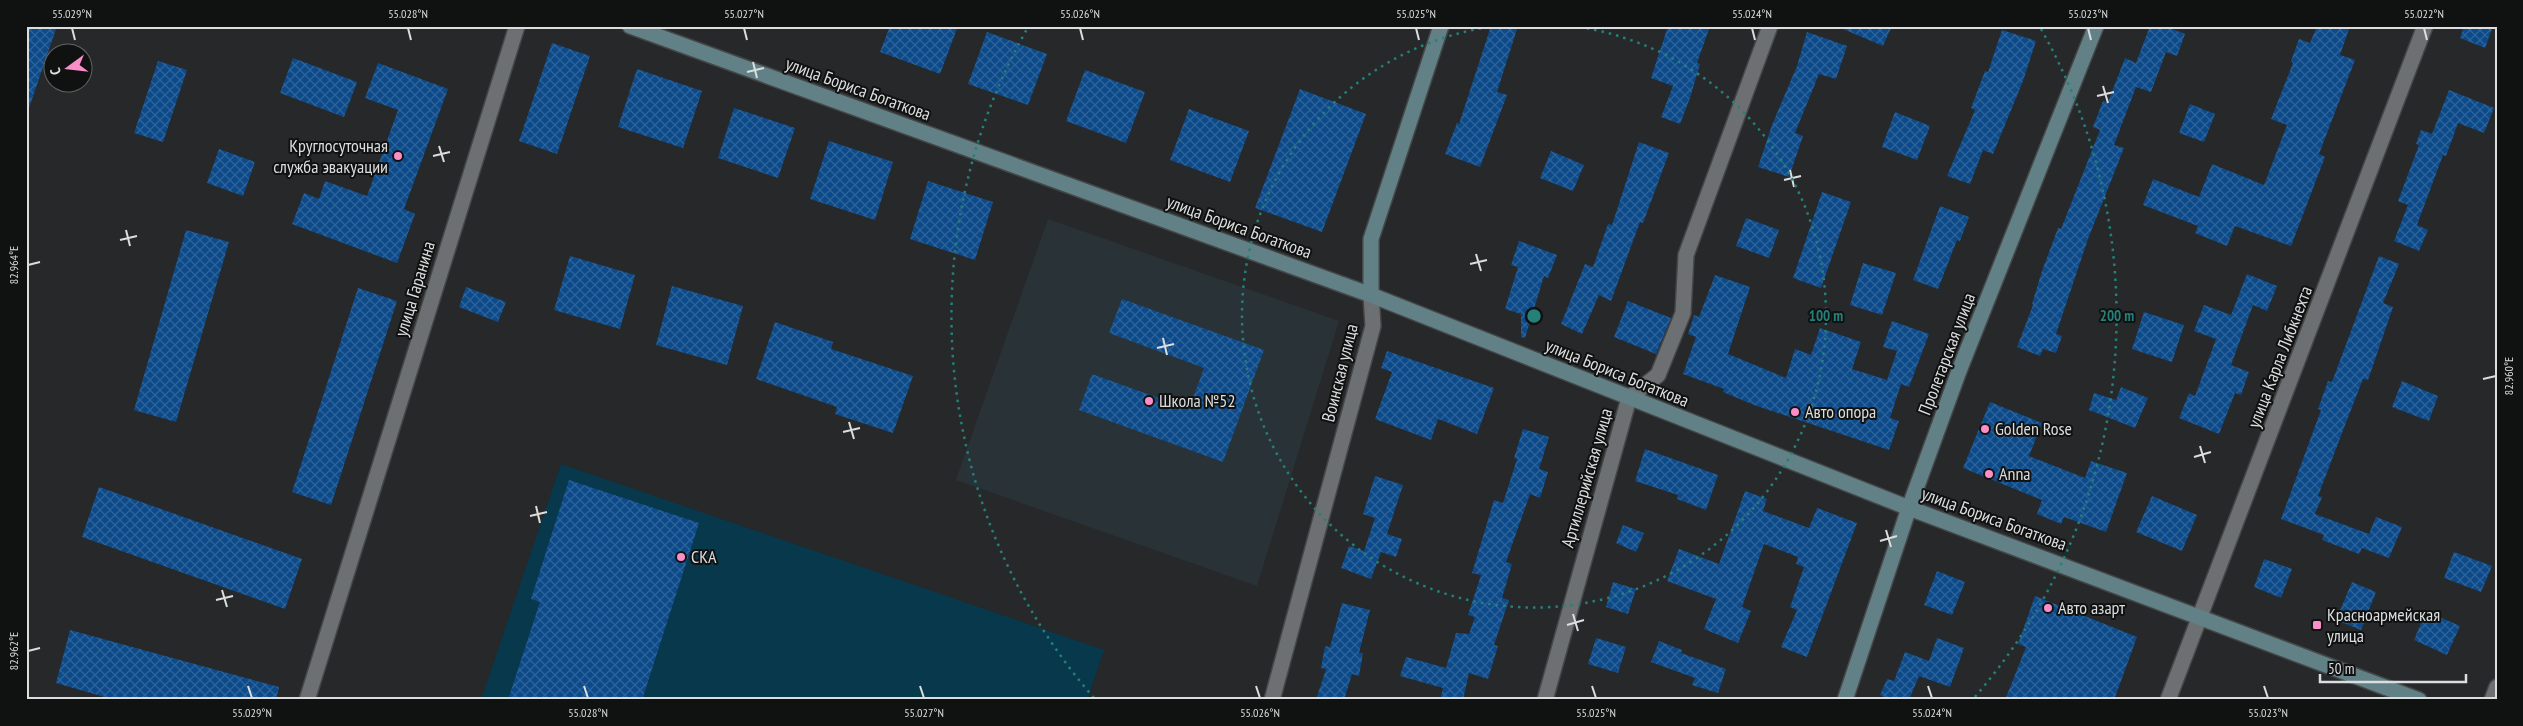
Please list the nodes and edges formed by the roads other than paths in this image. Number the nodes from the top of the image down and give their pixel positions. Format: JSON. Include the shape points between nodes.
{"nodes":[{"id":1,"x":517,"y":26,"type":"edge"},
{"id":2,"x":630,"y":26,"type":"edge"},
{"id":3,"x":1441,"y":26,"type":"edge"},
{"id":4,"x":1770,"y":26,"type":"edge"},
{"id":5,"x":2096,"y":26,"type":"edge"},
{"id":6,"x":2425,"y":26,"type":"edge"},
{"id":7,"x":1371,"y":295,"type":"junction"},
{"id":8,"x":1629,"y":398,"type":"junction"},
{"id":9,"x":1910,"y":508,"type":"junction"},
{"id":10,"x":2201,"y":616,"type":"junction"},
{"id":11,"x":2497,"y":687,"type":"edge"},
{"id":12,"x":307,"y":700,"type":"edge"},
{"id":13,"x":1272,"y":700,"type":"edge"},
{"id":14,"x":1545,"y":700,"type":"edge"},
{"id":15,"x":1845,"y":700,"type":"edge"},
{"id":16,"x":2168,"y":700,"type":"edge"},
{"id":17,"x":2419,"y":700,"type":"edge"},
{"id":18,"x":2492,"y":700,"type":"edge"}],
"edges":[{"from":1,"to":12,"type":"street","name":"улица Гаранина"},
{"from":2,"to":7,"type":"main road","name":"улица Бориса Богаткова"},
{"from":3,"to":7,"type":"main road","name":"Воинская улица","via":[[1371,239]]},
{"from":4,"to":8,"type":"street","name":"Артиллерийская улица","via":[[1686,255],[1683,313],[1658,375]]},
{"from":5,"to":9,"type":"main road","name":"Пролетарская улица","via":[[1959,371]]},
{"from":6,"to":10,"type":"street","name":"улица Карла Либкнехта"},
{"from":7,"to":8,"type":"main road","name":"улица Бориса Богаткова"},
{"from":7,"to":13,"type":"street","name":"Воинская улица","via":[[1372,326]]},
{"from":8,"to":9,"type":"main road","name":"улица Бориса Богаткова"},
{"from":8,"to":14,"type":"street","name":"Артиллерийская улица"},
{"from":9,"to":10,"type":"main road","name":"улица Бориса Богаткова"},
{"from":9,"to":15,"type":"main road","name":"Пролетарская улица"},
{"from":10,"to":16,"type":"street","name":"улица Карла Либкнехта"},
{"from":10,"to":17,"type":"main road","name":"улица Бориса Богаткова"},
{"from":11,"to":18,"type":"street"}]}
